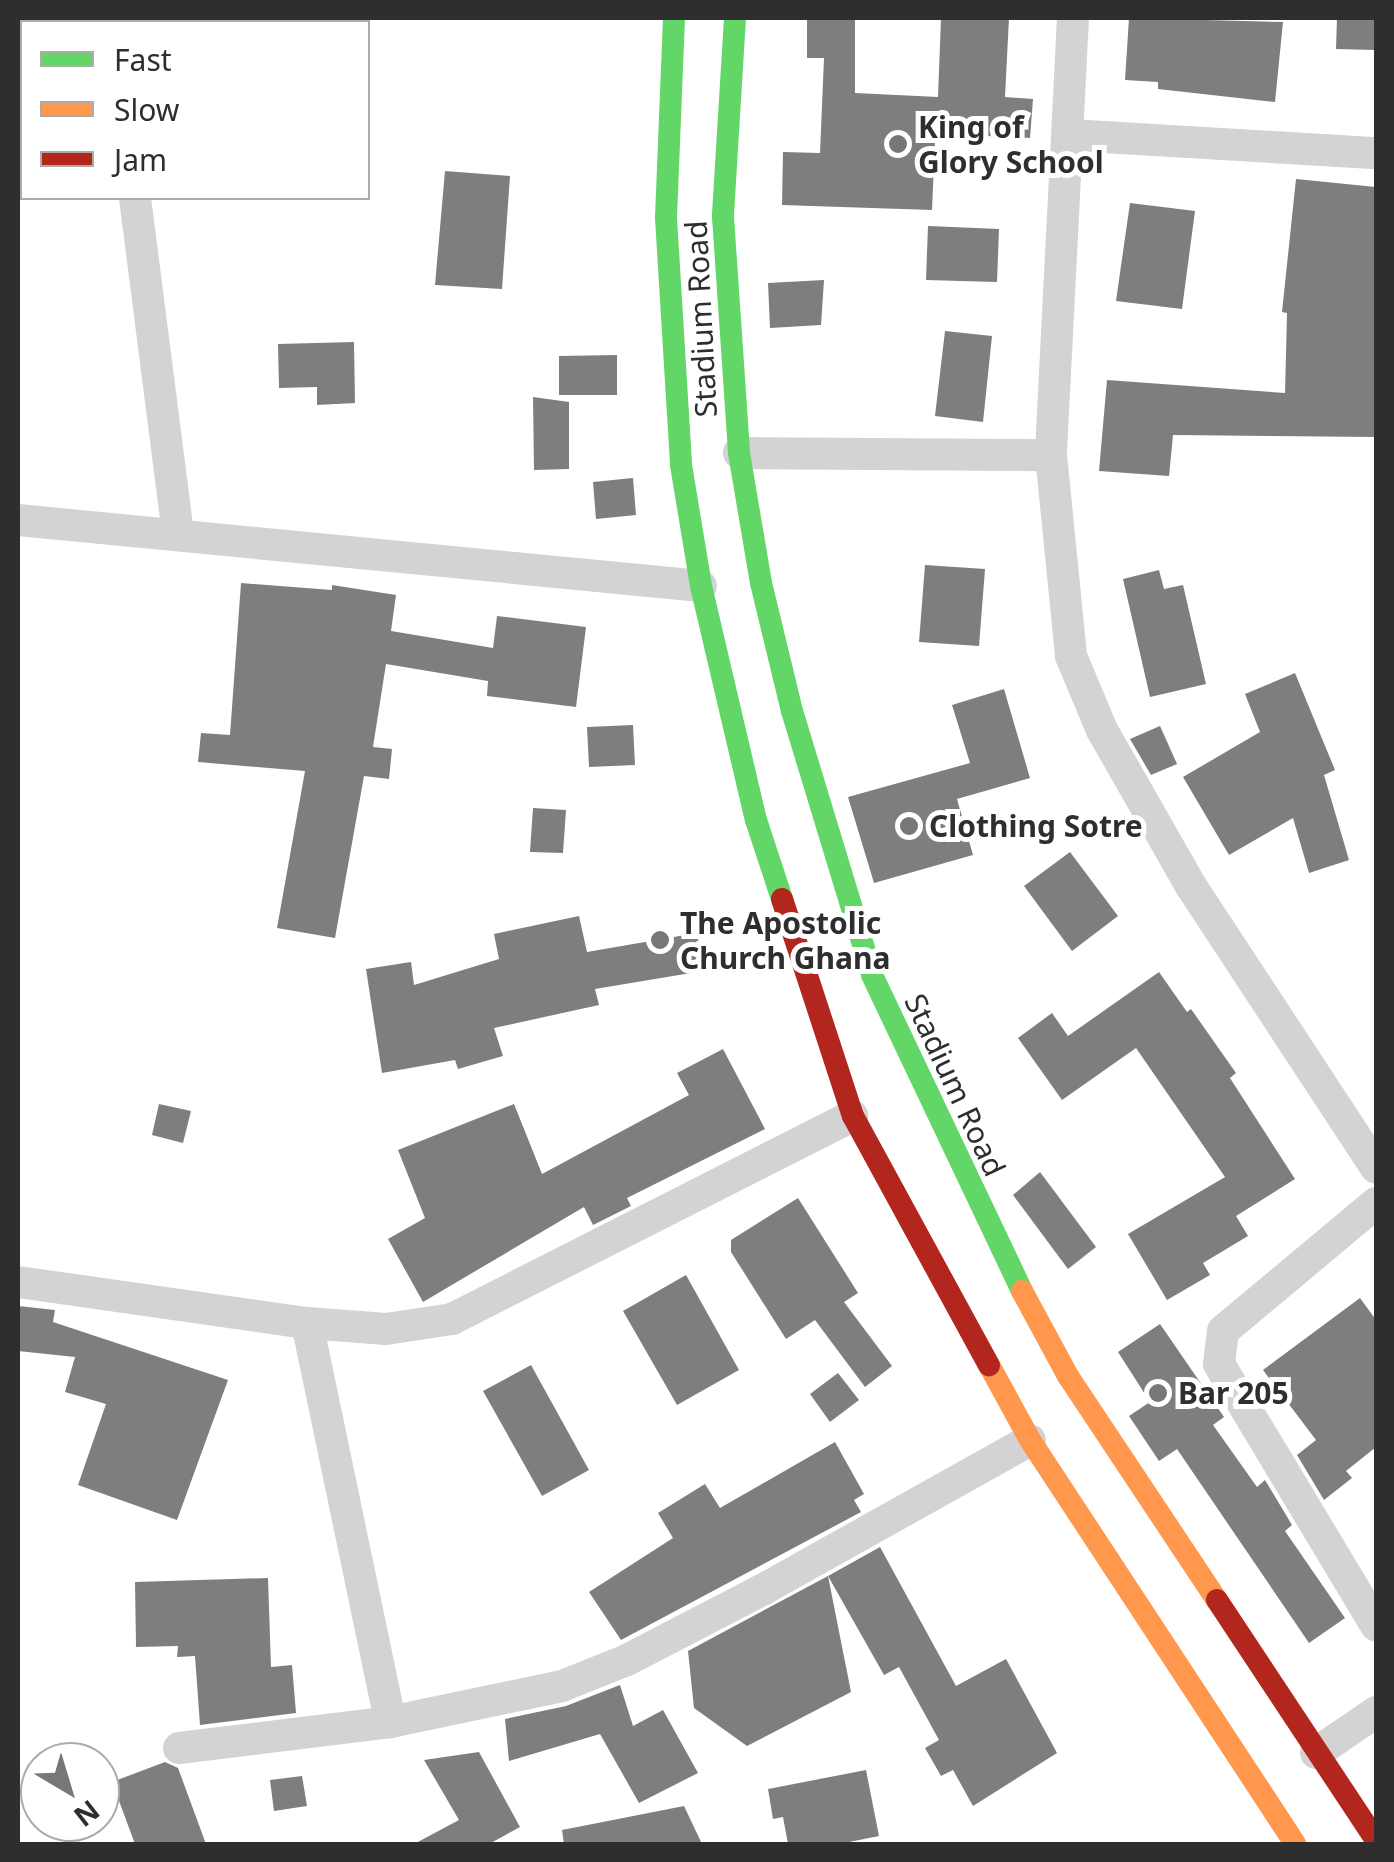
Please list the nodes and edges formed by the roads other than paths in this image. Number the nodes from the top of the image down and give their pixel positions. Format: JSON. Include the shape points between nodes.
{"nodes":[{"id":1,"x":674,"y":18,"type":"edge"},
{"id":2,"x":735,"y":18,"type":"edge"},
{"id":3,"x":1073,"y":18,"type":"edge"},
{"id":4,"x":1070,"y":135,"type":"junction"},
{"id":5,"x":1376,"y":153,"type":"edge"},
{"id":6,"x":136,"y":200,"type":"edge"},
{"id":7,"x":739,"y":453,"type":"junction"},
{"id":8,"x":1051,"y":455,"type":"junction"},
{"id":9,"x":18,"y":520,"type":"edge"},
{"id":10,"x":178,"y":534,"type":"junction"},
{"id":11,"x":701,"y":586,"type":"junction"},
{"id":12,"x":853,"y":1116,"type":"junction"},
{"id":13,"x":1376,"y":1168,"type":"edge"},
{"id":14,"x":1376,"y":1202,"type":"edge"},
{"id":15,"x":18,"y":1282,"type":"edge"},
{"id":16,"x":307,"y":1323,"type":"junction"},
{"id":17,"x":1030,"y":1440,"type":"junction"},
{"id":18,"x":1376,"y":1625,"type":"edge"},
{"id":19,"x":1376,"y":1712,"type":"edge"},
{"id":20,"x":390,"y":1722,"type":"junction"},
{"id":21,"x":178,"y":1748,"type":"dead end"},
{"id":22,"x":1316,"y":1753,"type":"junction"},
{"id":23,"x":1376,"y":1840,"type":"edge"},
{"id":24,"x":1296,"y":1844,"type":"edge"}],
"edges":[{"from":1,"to":11,"type":"main road","name":"Stadium Road","via":[[666,218],[682,465]]},
{"from":2,"to":7,"type":"main road","name":"Stadium Road","via":[[724,218]]},
{"from":3,"to":4,"type":"street"},
{"from":4,"to":5,"type":"street"},
{"from":4,"to":8,"type":"street"},
{"from":6,"to":10,"type":"street"},
{"from":7,"to":8,"type":"street"},
{"from":7,"to":22,"type":"main road","name":"Stadium Road","via":[[792,712],[872,974],[917,1080],[1068,1376]]},
{"from":8,"to":13,"type":"street","via":[[1071,656],[1102,730],[1191,886]]},
{"from":9,"to":10,"type":"street"},
{"from":10,"to":11,"type":"street"},
{"from":11,"to":12,"type":"main road","name":"Stadium Road","via":[[756,820]]},
{"from":12,"to":16,"type":"street","via":[[452,1319],[386,1330]]},
{"from":12,"to":17,"type":"main road","name":"Stadium Road"},
{"from":14,"to":18,"type":"street","via":[[1223,1331],[1219,1364]]},
{"from":15,"to":16,"type":"street"},
{"from":16,"to":20,"type":"street"},
{"from":17,"to":20,"type":"street","via":[[627,1660],[562,1686]]},
{"from":17,"to":24,"type":"main road","name":"Stadium Road"},
{"from":19,"to":22,"type":"street"},
{"from":20,"to":21,"type":"street"},
{"from":22,"to":23,"type":"main road","name":"Stadium Road"}]}
